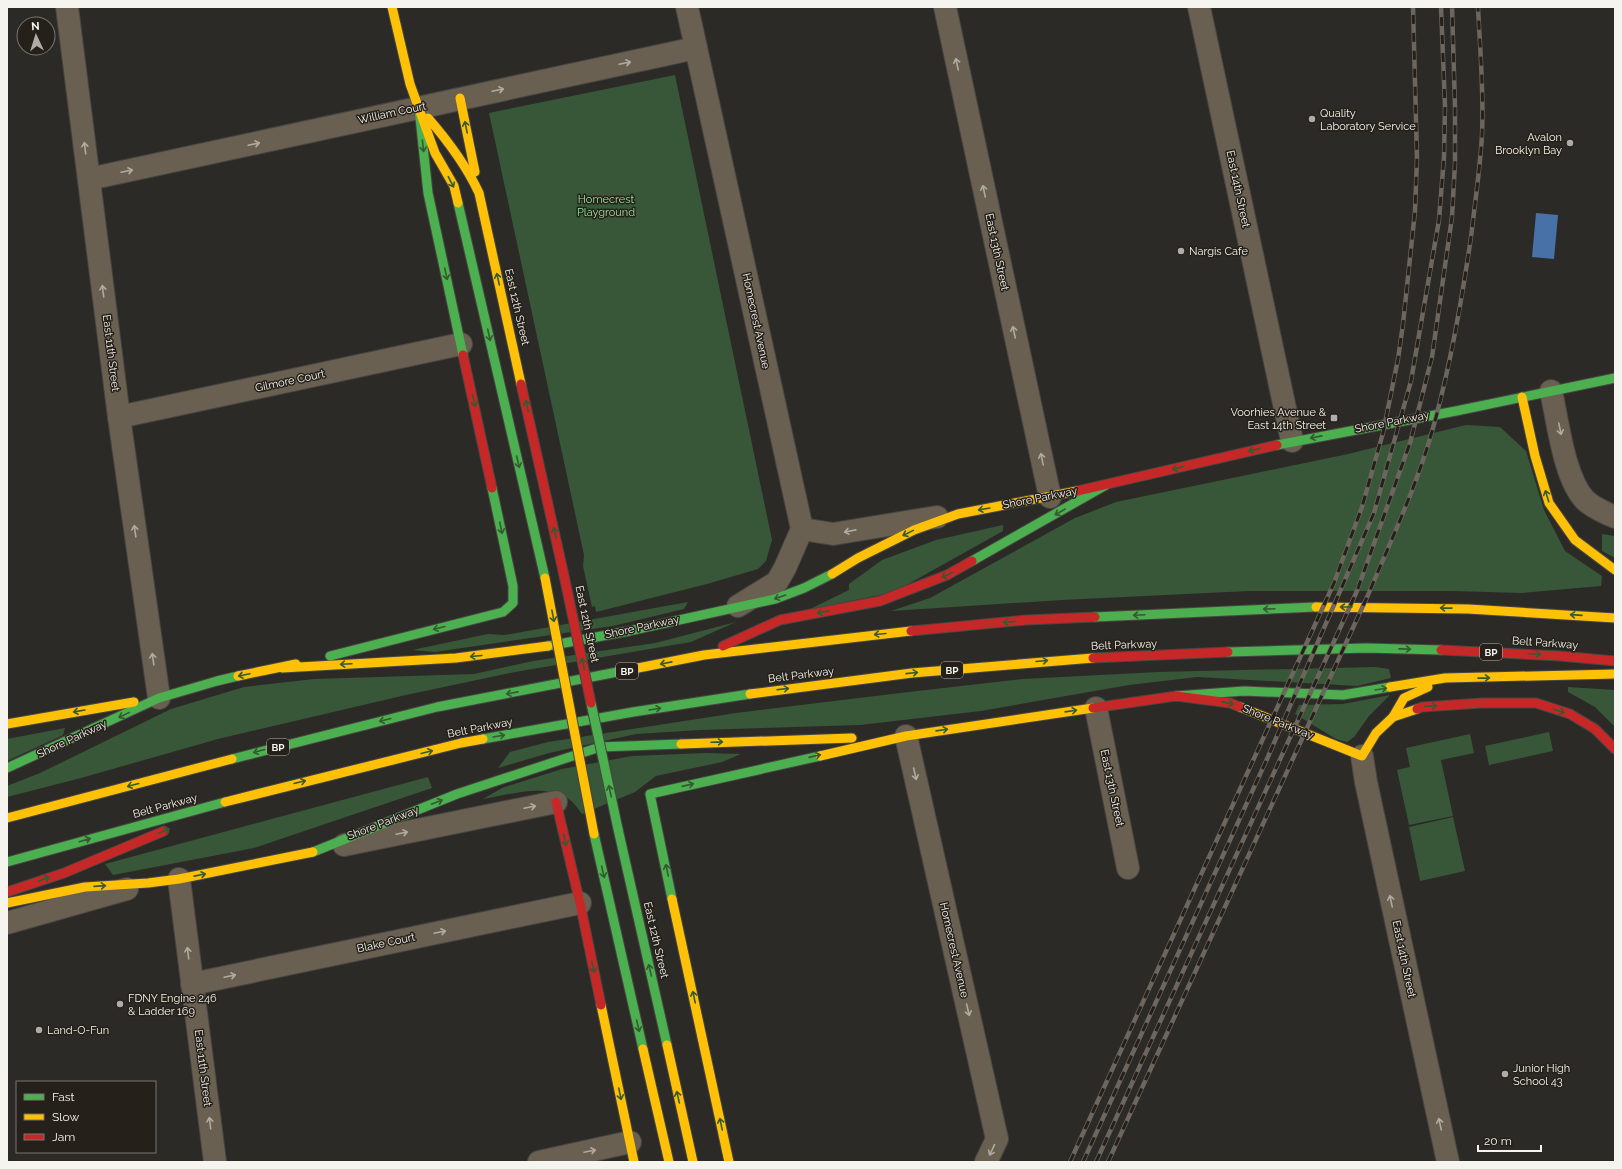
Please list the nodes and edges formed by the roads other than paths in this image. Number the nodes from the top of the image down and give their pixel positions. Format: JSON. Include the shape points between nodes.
{"nodes":[{"id":1,"x":67,"y":7,"type":"edge"},
{"id":2,"x":392,"y":7,"type":"edge"},
{"id":3,"x":688,"y":7,"type":"edge"},
{"id":4,"x":945,"y":7,"type":"edge"},
{"id":5,"x":1199,"y":7,"type":"edge"},
{"id":6,"x":696,"y":48,"type":"junction"},
{"id":7,"x":460,"y":98,"type":"junction"},
{"id":8,"x":419,"y":108,"type":"junction"},
{"id":9,"x":89,"y":180,"type":"junction"},
{"id":10,"x":479,"y":193,"type":"junction"},
{"id":11,"x":462,"y":344,"type":"junction"},
{"id":12,"x":1615,"y":378,"type":"edge"},
{"id":13,"x":1551,"y":391,"type":"junction"},
{"id":14,"x":1522,"y":397,"type":"junction"},
{"id":15,"x":119,"y":417,"type":"junction"},
{"id":16,"x":1292,"y":441,"type":"junction"},
{"id":17,"x":1106,"y":486,"type":"junction"},
{"id":18,"x":1050,"y":497,"type":"junction"},
{"id":19,"x":958,"y":514,"type":"junction"},
{"id":20,"x":1615,"y":517,"type":"edge"},
{"id":21,"x":802,"y":529,"type":"junction"},
{"id":22,"x":1615,"y":570,"type":"edge"},
{"id":23,"x":735,"y":608,"type":"junction"},
{"id":24,"x":504,"y":612,"type":"joint"},
{"id":25,"x":1615,"y":618,"type":"edge"},
{"id":26,"x":704,"y":655,"type":"junction"},
{"id":27,"x":1615,"y":661,"type":"edge"},
{"id":28,"x":282,"y":668,"type":"junction"},
{"id":29,"x":1615,"y":674,"type":"edge"},
{"id":30,"x":1445,"y":678,"type":"junction"},
{"id":31,"x":1176,"y":696,"type":"junction"},
{"id":32,"x":159,"y":698,"type":"junction"},
{"id":33,"x":1096,"y":708,"type":"junction"},
{"id":34,"x":1393,"y":717,"type":"junction"},
{"id":35,"x":7,"y":724,"type":"edge"},
{"id":36,"x":906,"y":736,"type":"junction"},
{"id":37,"x":1614,"y":751,"type":"edge"},
{"id":38,"x":1362,"y":756,"type":"junction"},
{"id":39,"x":7,"y":768,"type":"edge"},
{"id":40,"x":249,"y":795,"type":"junction"},
{"id":41,"x":556,"y":802,"type":"joint"},
{"id":42,"x":7,"y":818,"type":"edge"},
{"id":43,"x":309,"y":852,"type":"junction"},
{"id":44,"x":7,"y":862,"type":"edge"},
{"id":45,"x":1128,"y":868,"type":"dead end"},
{"id":46,"x":179,"y":879,"type":"junction"},
{"id":47,"x":148,"y":883,"type":"junction"},
{"id":48,"x":7,"y":892,"type":"edge"},
{"id":49,"x":7,"y":903,"type":"edge"},
{"id":50,"x":580,"y":903,"type":"junction"},
{"id":51,"x":7,"y":923,"type":"edge"},
{"id":52,"x":192,"y":984,"type":"junction"},
{"id":53,"x":632,"y":1152,"type":"edge"},
{"id":54,"x":215,"y":1162,"type":"edge"},
{"id":55,"x":539,"y":1162,"type":"edge"},
{"id":56,"x":669,"y":1162,"type":"edge"},
{"id":57,"x":693,"y":1162,"type":"edge"},
{"id":58,"x":729,"y":1162,"type":"edge"},
{"id":59,"x":986,"y":1162,"type":"edge"},
{"id":60,"x":1448,"y":1162,"type":"edge"}],
"edges":[{"from":9,"to":1,"type":"street","name":"East 11th Street","one_way":true},
{"from":2,"to":8,"type":"main road","name":"East 12th Street","via":[[410,84]]},
{"from":3,"to":6,"type":"street","name":"Homecrest Avenue"},
{"from":18,"to":4,"type":"street","name":"East 13th Street","one_way":true},
{"from":5,"to":16,"type":"street","name":"East 14th Street"},
{"from":7,"to":6,"type":"street","name":"William Court","one_way":true},
{"from":6,"to":21,"type":"street","name":"Homecrest Avenue"},
{"from":7,"to":8,"type":"street","name":"William Court"},
{"from":10,"to":7,"type":"main road","one_way":true},
{"from":9,"to":8,"type":"street","name":"William Court","one_way":true},
{"from":8,"to":10,"type":"main road","name":"East 12th Street","via":[[452,146],[470,172]]},
{"from":8,"to":11,"type":"main road","name":"East 12th Street","one_way":true,"via":[[428,192]]},
{"from":8,"to":56,"type":"main road","name":"East 12th Street","one_way":true,"bridge":true,"via":[[435,154],[454,186],[545,578],[594,834]]},
{"from":15,"to":9,"type":"street","name":"East 11th Street","one_way":true},
{"from":57,"to":10,"type":"main road","name":"East 12th Street","one_way":true,"bridge":true},
{"from":11,"to":15,"type":"street","name":"Gilmore Court"},
{"from":11,"to":24,"type":"main road","name":"East 12th Street","one_way":true,"via":[[513,586],[513,603]]},
{"from":12,"to":13,"type":"main road","name":"Shore Parkway"},
{"from":13,"to":14,"type":"main road","name":"Shore Parkway"},
{"from":13,"to":20,"type":"street","one_way":true,"via":[[1573,482],[1586,501]]},
{"from":14,"to":16,"type":"main road","name":"Shore Parkway","one_way":true},
{"from":22,"to":14,"type":"main road","one_way":true,"via":[[1575,540],[1549,502],[1535,456]]},
{"from":32,"to":15,"type":"street","name":"East 11th Street","one_way":true},
{"from":16,"to":17,"type":"main road","name":"Shore Parkway","one_way":true},
{"from":17,"to":18,"type":"main road","name":"Shore Parkway"},
{"from":17,"to":26,"type":"main road","one_way":true,"via":[[947,576],[880,601],[780,620]]},
{"from":18,"to":19,"type":"main road","name":"Shore Parkway","one_way":true},
{"from":19,"to":21,"type":"street","name":"Shore Parkway","one_way":true,"via":[[833,534]]},
{"from":19,"to":23,"type":"main road","name":"Shore Parkway","one_way":true,"via":[[914,530],[804,588],[775,599]]},
{"from":21,"to":23,"type":"street","via":[[777,582]]},
{"from":23,"to":28,"type":"main road","name":"Shore Parkway","one_way":true,"via":[[542,647],[481,656]]},
{"from":24,"to":28,"type":"main road","name":"Shore Parkway","one_way":true},
{"from":25,"to":26,"type":"main road","number":"BP","one_way":true,"via":[[1468,609],[1308,607],[1026,620],[865,635]]},
{"from":26,"to":42,"type":"main road","number":"BP","one_way":true,"via":[[438,707]]},
{"from":40,"to":27,"type":"main road","name":"Belt Parkway","number":"BP","one_way":true,"via":[[461,743],[761,692],[912,673],[1064,659],[1305,649],[1463,650]]},
{"from":28,"to":32,"type":"main road","name":"Shore Parkway","one_way":true,"via":[[217,680]]},
{"from":30,"to":29,"type":"main road","one_way":true},
{"from":31,"to":30,"type":"main road","one_way":true,"via":[[1244,691],[1343,695]]},
{"from":30,"to":34,"type":"main road","via":[[1404,698]]},
{"from":31,"to":33,"type":"main road","name":"Shore Parkway"},
{"from":31,"to":38,"type":"main road","name":"Shore Parkway","one_way":true,"via":[[1230,703]]},
{"from":32,"to":35,"type":"main road","name":"Shore Parkway","one_way":true},
{"from":32,"to":39,"type":"main road","name":"Shore Parkway","one_way":true},
{"from":36,"to":33,"type":"main road","name":"Shore Parkway","one_way":true},
{"from":33,"to":45,"type":"street","name":"East 13th Street"},
{"from":34,"to":37,"type":"main road","one_way":true,"via":[[1422,707],[1536,703],[1570,714],[1595,729]]},
{"from":34,"to":38,"type":"main road","via":[[1376,733]]},
{"from":43,"to":36,"type":"main road","name":"Shore Parkway","one_way":true,"via":[[457,794],[600,747]]},
{"from":58,"to":36,"type":"main road","name":"Shore Parkway","one_way":true,"via":[[650,794]]},
{"from":36,"to":59,"type":"street","name":"Homecrest Avenue","one_way":true,"via":[[997,1139]]},
{"from":60,"to":38,"type":"street","name":"East 14th Street","one_way":true},
{"from":44,"to":40,"type":"main road","name":"Belt Parkway","number":"BP","one_way":true},
{"from":48,"to":40,"type":"main road","one_way":true,"via":[[64,873]]},
{"from":43,"to":41,"type":"street","name":"Shore Parkway","one_way":true},
{"from":41,"to":50,"type":"main road","one_way":true},
{"from":46,"to":43,"type":"main road","name":"Shore Parkway","one_way":true},
{"from":46,"to":47,"type":"main road","name":"Shore Parkway"},
{"from":52,"to":46,"type":"street","name":"East 11th Street","one_way":true},
{"from":49,"to":47,"type":"main road","name":"Shore Parkway","one_way":true,"via":[[85,887]]},
{"from":47,"to":51,"type":"street","name":"Shore Parkway"},
{"from":52,"to":50,"type":"street","name":"Blake Court","one_way":true},
{"from":50,"to":53,"type":"main road","one_way":true},
{"from":54,"to":52,"type":"street","name":"East 11th Street","one_way":true},
{"from":55,"to":53,"type":"street","one_way":true}]}
